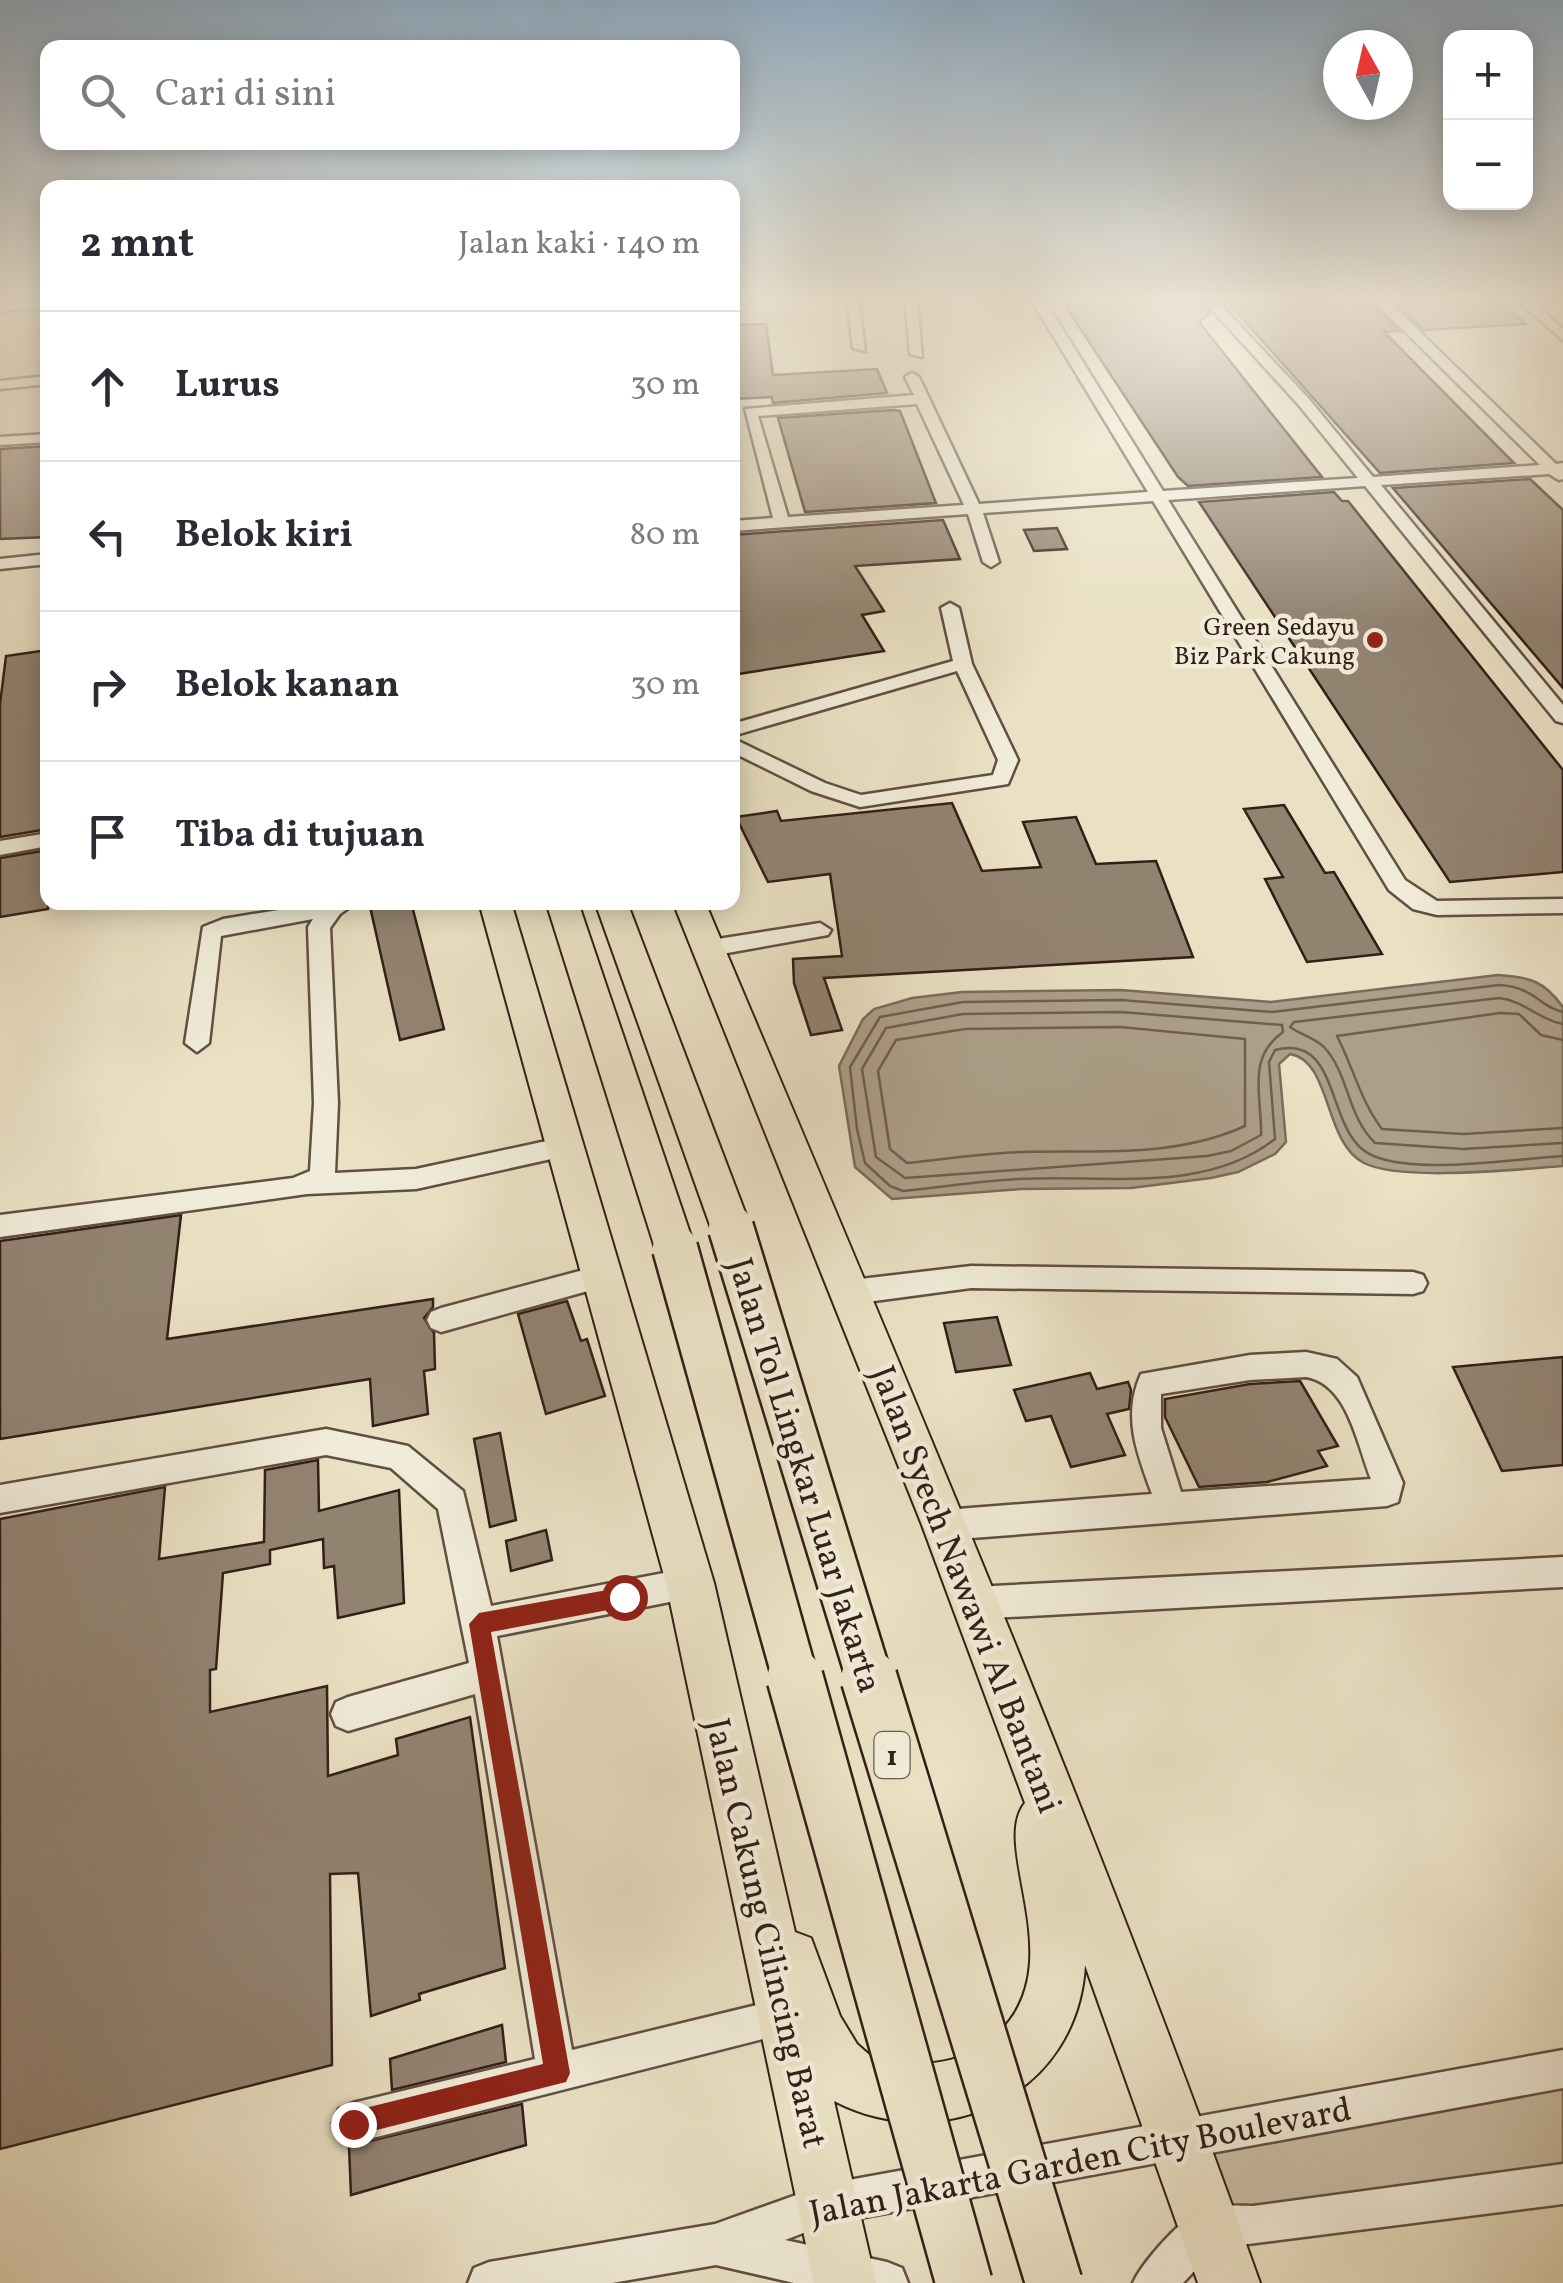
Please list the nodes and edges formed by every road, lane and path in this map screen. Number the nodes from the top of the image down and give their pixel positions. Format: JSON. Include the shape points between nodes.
{"nodes":[{"id":1,"x":808,"y":408,"type":"edge"},
{"id":2,"x":924,"y":408,"type":"edge"},
{"id":3,"x":1104,"y":408,"type":"edge"},
{"id":4,"x":1309,"y":408,"type":"edge"},
{"id":5,"x":1492,"y":408,"type":"edge"},
{"id":6,"x":40,"y":423,"type":"edge"},
{"id":7,"x":0,"y":425,"type":"edge"},
{"id":8,"x":40,"y":438,"type":"edge"},
{"id":9,"x":0,"y":441,"type":"edge"},
{"id":10,"x":1559,"y":472,"type":"edge"},
{"id":11,"x":1367,"y":478,"type":"junction"},
{"id":12,"x":1160,"y":498,"type":"junction"},
{"id":13,"x":974,"y":510,"type":"junction"},
{"id":14,"x":782,"y":522,"type":"junction"},
{"id":15,"x":740,"y":525,"type":"edge"},
{"id":16,"x":40,"y":547,"type":"edge"},
{"id":17,"x":0,"y":550,"type":"edge"},
{"id":18,"x":40,"y":560,"type":"edge"},
{"id":19,"x":991,"y":562,"type":"dead end"},
{"id":20,"x":0,"y":564,"type":"edge"},
{"id":21,"x":950,"y":608,"type":"dead end"},
{"id":22,"x":963,"y":664,"type":"junction"},
{"id":23,"x":1563,"y":717,"type":"edge"},
{"id":24,"x":740,"y":728,"type":"edge"},
{"id":25,"x":740,"y":748,"type":"edge"},
{"id":26,"x":40,"y":831,"type":"edge"},
{"id":27,"x":0,"y":838,"type":"edge"},
{"id":28,"x":40,"y":841,"type":"edge"},
{"id":29,"x":0,"y":848,"type":"edge"},
{"id":30,"x":1563,"y":906,"type":"edge"},
{"id":31,"x":316,"y":910,"type":"edge"},
{"id":32,"x":335,"y":910,"type":"edge"},
{"id":33,"x":497,"y":910,"type":"edge"},
{"id":34,"x":565,"y":910,"type":"edge"},
{"id":35,"x":614,"y":910,"type":"edge"},
{"id":36,"x":692,"y":910,"type":"edge"},
{"id":37,"x":820,"y":930,"type":"dead end"},
{"id":38,"x":705,"y":950,"type":"junction"},
{"id":39,"x":197,"y":1043,"type":"dead end"},
{"id":40,"x":565,"y":1147,"type":"junction"},
{"id":41,"x":310,"y":1184,"type":"junction"},
{"id":42,"x":0,"y":1226,"type":"edge"},
{"id":43,"x":602,"y":1276,"type":"junction"},
{"id":44,"x":1413,"y":1283,"type":"dead end"},
{"id":45,"x":852,"y":1292,"type":"junction"},
{"id":46,"x":441,"y":1320,"type":"dead end"},
{"id":47,"x":0,"y":1498,"type":"edge"},
{"id":48,"x":1172,"y":1508,"type":"junction"},
{"id":49,"x":945,"y":1526,"type":"junction"},
{"id":50,"x":1563,"y":1572,"type":"edge"},
{"id":51,"x":690,"y":1583,"type":"junction"},
{"id":52,"x":974,"y":1603,"type":"junction"},
{"id":53,"x":479,"y":1624,"type":"junction"},
{"id":54,"x":488,"y":1674,"type":"junction"},
{"id":55,"x":348,"y":1714,"type":"dead end"},
{"id":56,"x":1033,"y":1756,"type":"junction"},
{"id":57,"x":747,"y":1848,"type":"junction"},
{"id":58,"x":786,"y":2017,"type":"junction"},
{"id":59,"x":1563,"y":2068,"type":"edge"},
{"id":60,"x":558,"y":2073,"type":"junction"},
{"id":61,"x":353,"y":2124,"type":"dead end"},
{"id":62,"x":1179,"y":2138,"type":"junction"},
{"id":63,"x":1563,"y":2184,"type":"edge"},
{"id":64,"x":827,"y":2204,"type":"junction"},
{"id":65,"x":1207,"y":2228,"type":"junction"},
{"id":66,"x":713,"y":2245,"type":"junction"},
{"id":67,"x":858,"y":2280,"type":"edge"},
{"id":68,"x":489,"y":2283,"type":"edge"},
{"id":69,"x":964,"y":2283,"type":"edge"},
{"id":70,"x":1054,"y":2283,"type":"edge"},
{"id":71,"x":1154,"y":2283,"type":"edge"},
{"id":72,"x":1228,"y":2283,"type":"edge"}],
"edges":[{"from":1,"to":14,"type":"street","via":[[750,412]]},
{"from":2,"to":13,"type":"street"},
{"from":3,"to":12,"type":"street"},
{"from":4,"to":11,"type":"street"},
{"from":5,"to":10,"type":"street"},
{"from":6,"to":7,"type":"street"},
{"from":8,"to":9,"type":"street"},
{"from":10,"to":11,"type":"street"},
{"from":11,"to":12,"type":"street"},
{"from":11,"to":23,"type":"street"},
{"from":12,"to":13,"type":"street"},
{"from":12,"to":30,"type":"street","via":[[1397,885],[1420,904],[1446,908]]},
{"from":13,"to":14,"type":"street"},
{"from":13,"to":19,"type":"street"},
{"from":14,"to":15,"type":"street"},
{"from":16,"to":17,"type":"street"},
{"from":18,"to":20,"type":"street"},
{"from":21,"to":22,"type":"street"},
{"from":22,"to":24,"type":"street"},
{"from":22,"to":25,"type":"street","via":[[1008,760],[1002,780],[860,801]]},
{"from":26,"to":27,"type":"street"},
{"from":28,"to":29,"type":"street"},
{"from":31,"to":39,"type":"street","via":[[212,932]]},
{"from":32,"to":41,"type":"street","via":[[319,927],[325,1152],[322,1177]]},
{"from":33,"to":40,"type":"highway"},
{"from":34,"to":69,"type":"highway","name":"Jalan Tol Lingkar Luar Jakarta","bridge":true,"via":[[675,1248]]},
{"from":35,"to":70,"type":"highway","name":"Jalan Tol Lingkar Luar Jakarta","number":"1","bridge":true,"via":[[730,1228]]},
{"from":36,"to":38,"type":"highway","name":"Jalan Syech Nawawi Al Bantani"},
{"from":37,"to":38,"type":"street"},
{"from":38,"to":45,"type":"highway","name":"Jalan Syech Nawawi Al Bantani"},
{"from":40,"to":41,"type":"street","via":[[416,1179]]},
{"from":40,"to":43,"type":"highway"},
{"from":41,"to":42,"type":"street"},
{"from":43,"to":46,"type":"street"},
{"from":43,"to":51,"type":"highway"},
{"from":44,"to":45,"type":"street","via":[[971,1276]]},
{"from":45,"to":49,"type":"highway","name":"Jalan Syech Nawawi Al Bantani"},
{"from":47,"to":53,"type":"street","via":[[326,1442],[398,1456],[452,1501]]},
{"from":48,"to":48,"type":"street","via":[[1386,1492],[1388,1483],[1340,1376],[1318,1364],[1288,1364],[1150,1384],[1142,1399],[1144,1418]]},
{"from":48,"to":49,"type":"street"},
{"from":49,"to":52,"type":"highway","name":"Jalan Syech Nawawi Al Bantani"},
{"from":50,"to":52,"type":"street"},
{"from":51,"to":53,"type":"street"},
{"from":51,"to":57,"type":"highway","name":"Jalan Cakung Cilincing Barat"},
{"from":52,"to":56,"type":"highway","name":"Jalan Syech Nawawi Al Bantani"},
{"from":53,"to":54,"type":"street"},
{"from":54,"to":55,"type":"street"},
{"from":54,"to":60,"type":"street"},
{"from":56,"to":57,"type":"highway","via":[[1057,1947],[1054,1990],[1039,2031],[1017,2060],[981,2083],[941,2093],[879,2092],[846,2074],[826,2044]]},
{"from":56,"to":62,"type":"highway","name":"Jalan Syech Nawawi Al Bantani"},
{"from":57,"to":58,"type":"highway","name":"Jalan Cakung Cilincing Barat"},
{"from":58,"to":60,"type":"street"},
{"from":58,"to":64,"type":"highway","name":"Jalan Cakung Cilincing Barat"},
{"from":59,"to":62,"type":"street","name":"Jalan Jakarta Garden City Boulevard"},
{"from":60,"to":61,"type":"street"},
{"from":62,"to":64,"type":"street","name":"Jalan Jakarta Garden City Boulevard"},
{"from":62,"to":65,"type":"highway","name":"Jalan Syech Nawawi Al Bantani"},
{"from":63,"to":65,"type":"street"},
{"from":64,"to":66,"type":"street","name":"Jalan Jakarta Garden City Boulevard"},
{"from":64,"to":67,"type":"highway","name":"Jalan Cakung Cilincing Barat"},
{"from":65,"to":71,"type":"street"},
{"from":65,"to":72,"type":"highway","name":"Jalan Syech Nawawi Al Bantani"},
{"from":66,"to":67,"type":"street","name":"Jalan Jakarta Garden City Boulevard"},
{"from":66,"to":68,"type":"street"}]}
